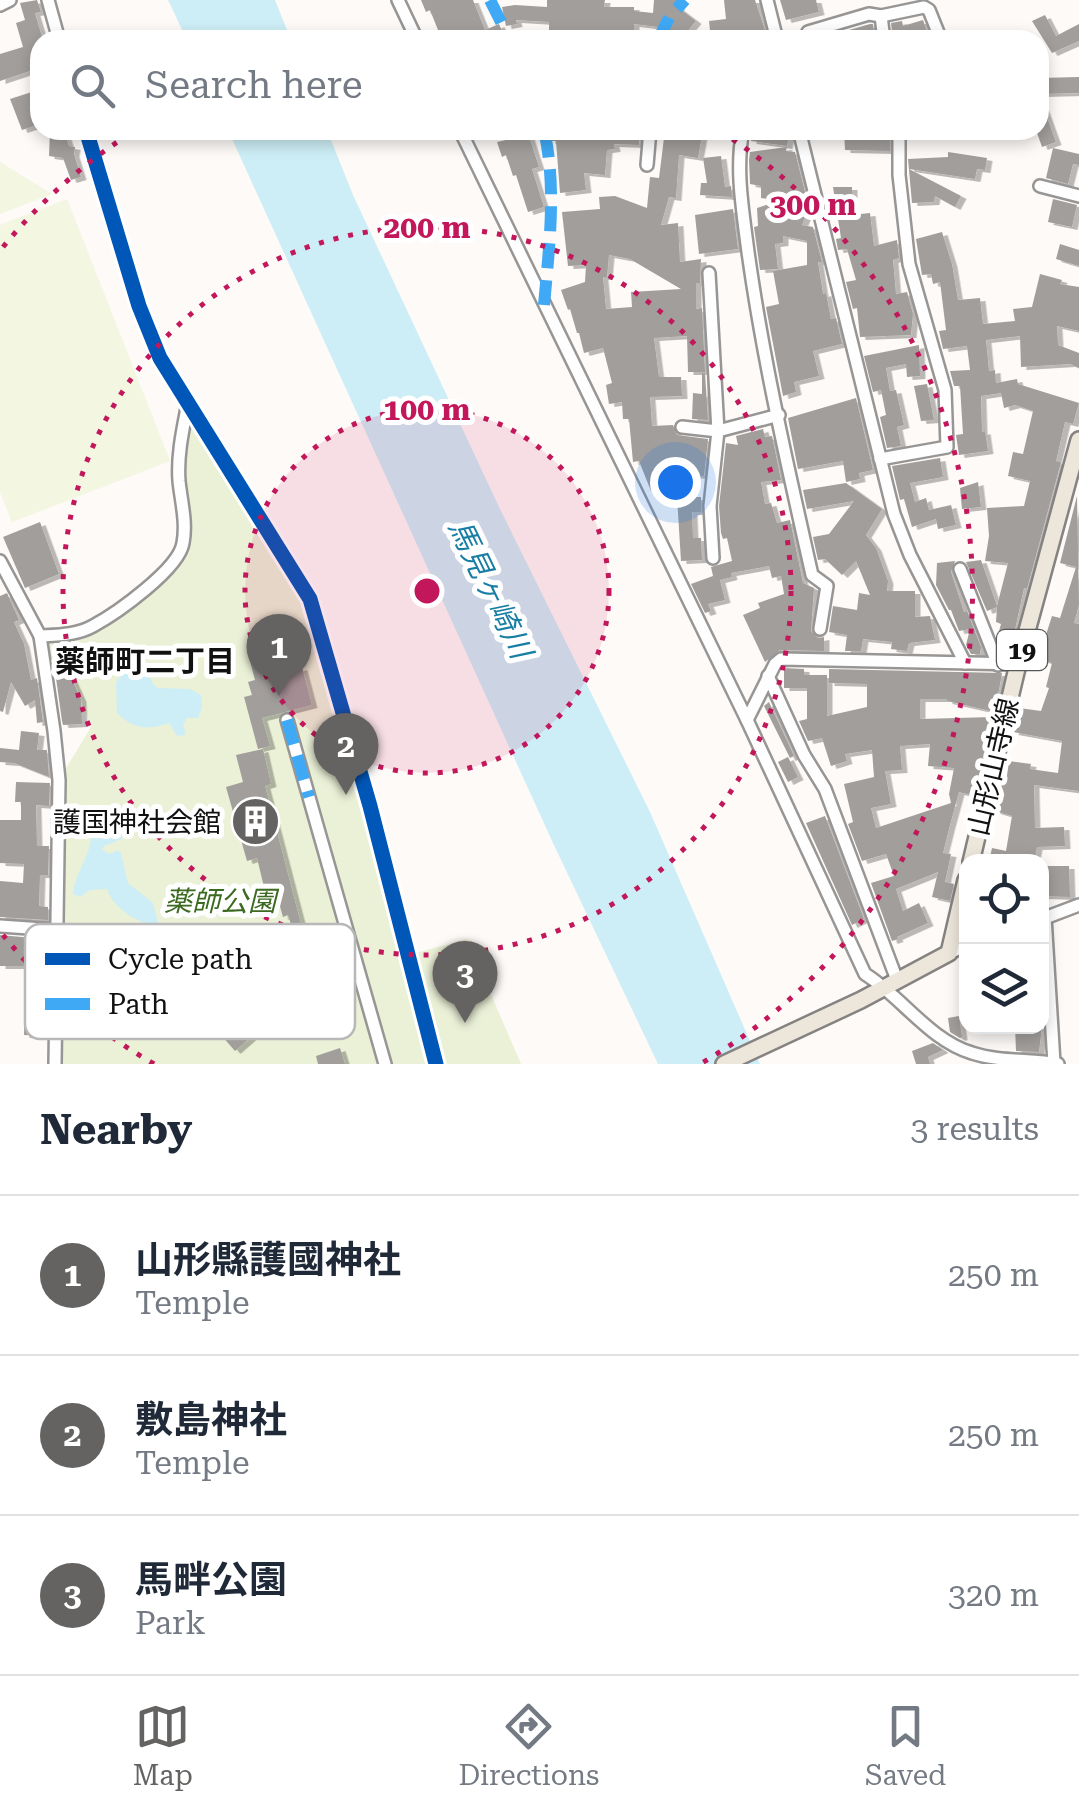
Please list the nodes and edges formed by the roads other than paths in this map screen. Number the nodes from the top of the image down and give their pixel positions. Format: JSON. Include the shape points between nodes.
{"nodes":[{"id":1,"x":10,"y":0,"type":"edge"},
{"id":2,"x":48,"y":0,"type":"edge"},
{"id":3,"x":398,"y":0,"type":"edge"},
{"id":4,"x":767,"y":0,"type":"edge"},
{"id":5,"x":0,"y":5,"type":"edge"},
{"id":6,"x":881,"y":16,"type":"junction"},
{"id":7,"x":56,"y":30,"type":"edge"},
{"id":8,"x":412,"y":30,"type":"edge"},
{"id":9,"x":774,"y":30,"type":"edge"},
{"id":10,"x":815,"y":30,"type":"edge"},
{"id":11,"x":883,"y":30,"type":"edge"},
{"id":12,"x":937,"y":30,"type":"edge"},
{"id":13,"x":89,"y":140,"type":"edge"},
{"id":14,"x":465,"y":140,"type":"edge"},
{"id":15,"x":649,"y":140,"type":"edge"},
{"id":16,"x":741,"y":140,"type":"edge"},
{"id":17,"x":801,"y":140,"type":"edge"},
{"id":18,"x":898,"y":140,"type":"edge"},
{"id":19,"x":647,"y":165,"type":"dead end"},
{"id":20,"x":1040,"y":186,"type":"dead end"},
{"id":21,"x":1079,"y":196,"type":"edge"},
{"id":22,"x":709,"y":273,"type":"dead end"},
{"id":23,"x":188,"y":403,"type":"junction"},
{"id":24,"x":778,"y":415,"type":"junction"},
{"id":25,"x":682,"y":427,"type":"dead end"},
{"id":26,"x":718,"y":431,"type":"junction"},
{"id":27,"x":1079,"y":440,"type":"edge"},
{"id":28,"x":880,"y":459,"type":"junction"},
{"id":29,"x":714,"y":558,"type":"dead end"},
{"id":30,"x":0,"y":561,"type":"edge"},
{"id":31,"x":960,"y":570,"type":"dead end"},
{"id":32,"x":4,"y":582,"type":"edge"},
{"id":33,"x":820,"y":629,"type":"dead end"},
{"id":34,"x":40,"y":636,"type":"junction"},
{"id":35,"x":965,"y":663,"type":"junction"},
{"id":36,"x":1018,"y":664,"type":"junction"},
{"id":37,"x":998,"y":665,"type":"junction"},
{"id":38,"x":768,"y":676,"type":"junction"},
{"id":39,"x":287,"y":720,"type":"dead end"},
{"id":40,"x":746,"y":720,"type":"junction"},
{"id":41,"x":973,"y":854,"type":"edge"},
{"id":42,"x":1079,"y":905,"type":"edge"},
{"id":43,"x":959,"y":910,"type":"edge"},
{"id":44,"x":1049,"y":916,"type":"edge"},
{"id":45,"x":57,"y":924,"type":"edge"},
{"id":46,"x":345,"y":924,"type":"edge"},
{"id":47,"x":0,"y":926,"type":"edge"},
{"id":48,"x":25,"y":928,"type":"edge"},
{"id":49,"x":1045,"y":944,"type":"edge"},
{"id":50,"x":959,"y":948,"type":"edge"},
{"id":51,"x":949,"y":952,"type":"junction"},
{"id":52,"x":355,"y":959,"type":"edge"},
{"id":53,"x":891,"y":983,"type":"junction"},
{"id":54,"x":55,"y":1039,"type":"edge"},
{"id":55,"x":974,"y":1059,"type":"edge"},
{"id":56,"x":55,"y":1064,"type":"edge"},
{"id":57,"x":385,"y":1064,"type":"edge"},
{"id":58,"x":436,"y":1064,"type":"edge"},
{"id":59,"x":724,"y":1064,"type":"edge"},
{"id":60,"x":1056,"y":1064,"type":"edge"}],
"edges":[{"from":1,"to":5,"type":"street"},
{"from":2,"to":7,"type":"street"},
{"from":3,"to":8,"type":"street"},
{"from":4,"to":9,"type":"street"},
{"from":6,"to":10,"type":"street"},
{"from":6,"to":11,"type":"street"},
{"from":6,"to":12,"type":"street","via":[[924,7]]},
{"from":13,"to":23,"type":"street","via":[[139,306]]},
{"from":14,"to":40,"type":"street"},
{"from":15,"to":19,"type":"street"},
{"from":16,"to":24,"type":"street","via":[[757,317]]},
{"from":17,"to":28,"type":"street"},
{"from":18,"to":28,"type":"street","via":[[909,264],[945,390],[947,448]]},
{"from":20,"to":21,"type":"street"},
{"from":22,"to":26,"type":"street"},
{"from":23,"to":34,"type":"street","via":[[179,477],[183,547],[172,566],[93,626]]},
{"from":23,"to":58,"type":"street","via":[[310,599]]},
{"from":24,"to":26,"type":"street"},
{"from":24,"to":33,"type":"street","via":[[812,575],[826,586]]},
{"from":25,"to":26,"type":"street"},
{"from":26,"to":29,"type":"street","via":[[710,506]]},
{"from":27,"to":36,"type":"main road","name":"山形山寺線","number":"19"},
{"from":28,"to":35,"type":"street","via":[[910,555]]},
{"from":30,"to":32,"type":"street"},
{"from":31,"to":37,"type":"street"},
{"from":32,"to":34,"type":"street"},
{"from":34,"to":45,"type":"street","via":[[59,780]]},
{"from":35,"to":37,"type":"street"},
{"from":35,"to":38,"type":"street","via":[[781,659]]},
{"from":36,"to":37,"type":"street"},
{"from":36,"to":41,"type":"main road","name":"山形山寺線","number":"19"},
{"from":38,"to":40,"type":"street"},
{"from":38,"to":53,"type":"street","via":[[825,789]]},
{"from":39,"to":46,"type":"street"},
{"from":40,"to":53,"type":"street","via":[[865,974]]},
{"from":42,"to":44,"type":"street"},
{"from":43,"to":51,"type":"main road"},
{"from":47,"to":48,"type":"street"},
{"from":49,"to":60,"type":"street"},
{"from":50,"to":51,"type":"street"},
{"from":51,"to":53,"type":"main road"},
{"from":52,"to":57,"type":"street"},
{"from":53,"to":55,"type":"street","via":[[945,1041]]},
{"from":53,"to":59,"type":"main road"},
{"from":54,"to":56,"type":"street"},
{"from":55,"to":60,"type":"street"}]}
